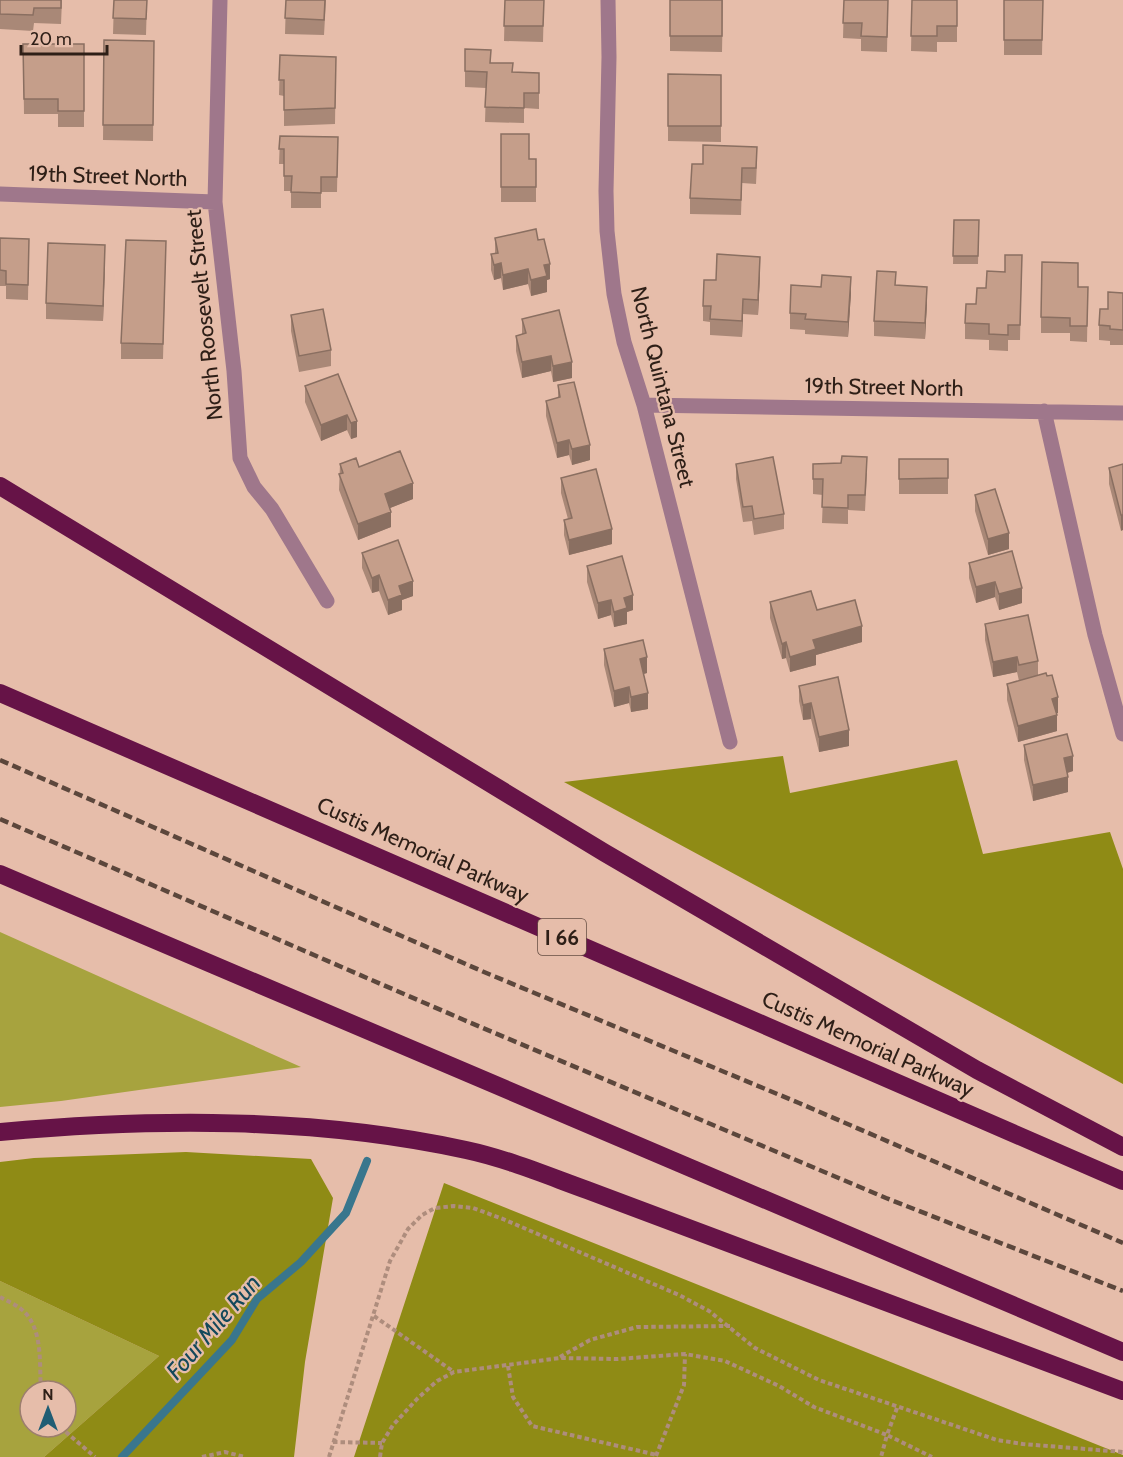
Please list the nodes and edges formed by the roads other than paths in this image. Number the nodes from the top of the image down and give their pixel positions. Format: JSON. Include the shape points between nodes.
{"nodes":[{"id":1,"x":220,"y":0,"type":"edge"},
{"id":2,"x":608,"y":0,"type":"edge"},
{"id":3,"x":0,"y":194,"type":"edge"},
{"id":4,"x":215,"y":202,"type":"junction"},
{"id":5,"x":644,"y":405,"type":"junction"},
{"id":6,"x":1044,"y":411,"type":"junction"},
{"id":7,"x":1123,"y":413,"type":"edge"},
{"id":8,"x":0,"y":486,"type":"edge"},
{"id":9,"x":327,"y":601,"type":"dead end"},
{"id":10,"x":0,"y":693,"type":"edge"},
{"id":11,"x":1123,"y":734,"type":"edge"},
{"id":12,"x":730,"y":742,"type":"dead end"},
{"id":13,"x":0,"y":874,"type":"edge"},
{"id":14,"x":0,"y":1132,"type":"edge"},
{"id":15,"x":1123,"y":1147,"type":"edge"},
{"id":16,"x":1123,"y":1181,"type":"edge"},
{"id":17,"x":1123,"y":1352,"type":"edge"},
{"id":18,"x":1123,"y":1391,"type":"edge"}],
"edges":[{"from":1,"to":4,"type":"street","name":"North Roosevelt Street"},
{"from":2,"to":5,"type":"street","name":"North Quintana Street","via":[[607,231],[614,294]]},
{"from":3,"to":4,"type":"street","name":"19th Street North"},
{"from":4,"to":9,"type":"street","name":"North Roosevelt Street","via":[[240,458],[254,487],[272,509]]},
{"from":5,"to":6,"type":"street","name":"19th Street North"},
{"from":5,"to":12,"type":"street","name":"North Quintana Street"},
{"from":6,"to":7,"type":"street","name":"19th Street North"},
{"from":6,"to":11,"type":"street","via":[[1095,635]]},
{"from":8,"to":15,"type":"highway","via":[[605,853],[977,1070]]},
{"from":10,"to":16,"type":"highway","name":"Custis Memorial Parkway","number":"I 66"},
{"from":13,"to":17,"type":"highway"},
{"from":14,"to":18,"type":"highway","via":[[123,1124],[230,1123],[371,1134],[468,1150],[556,1179]]}]}
